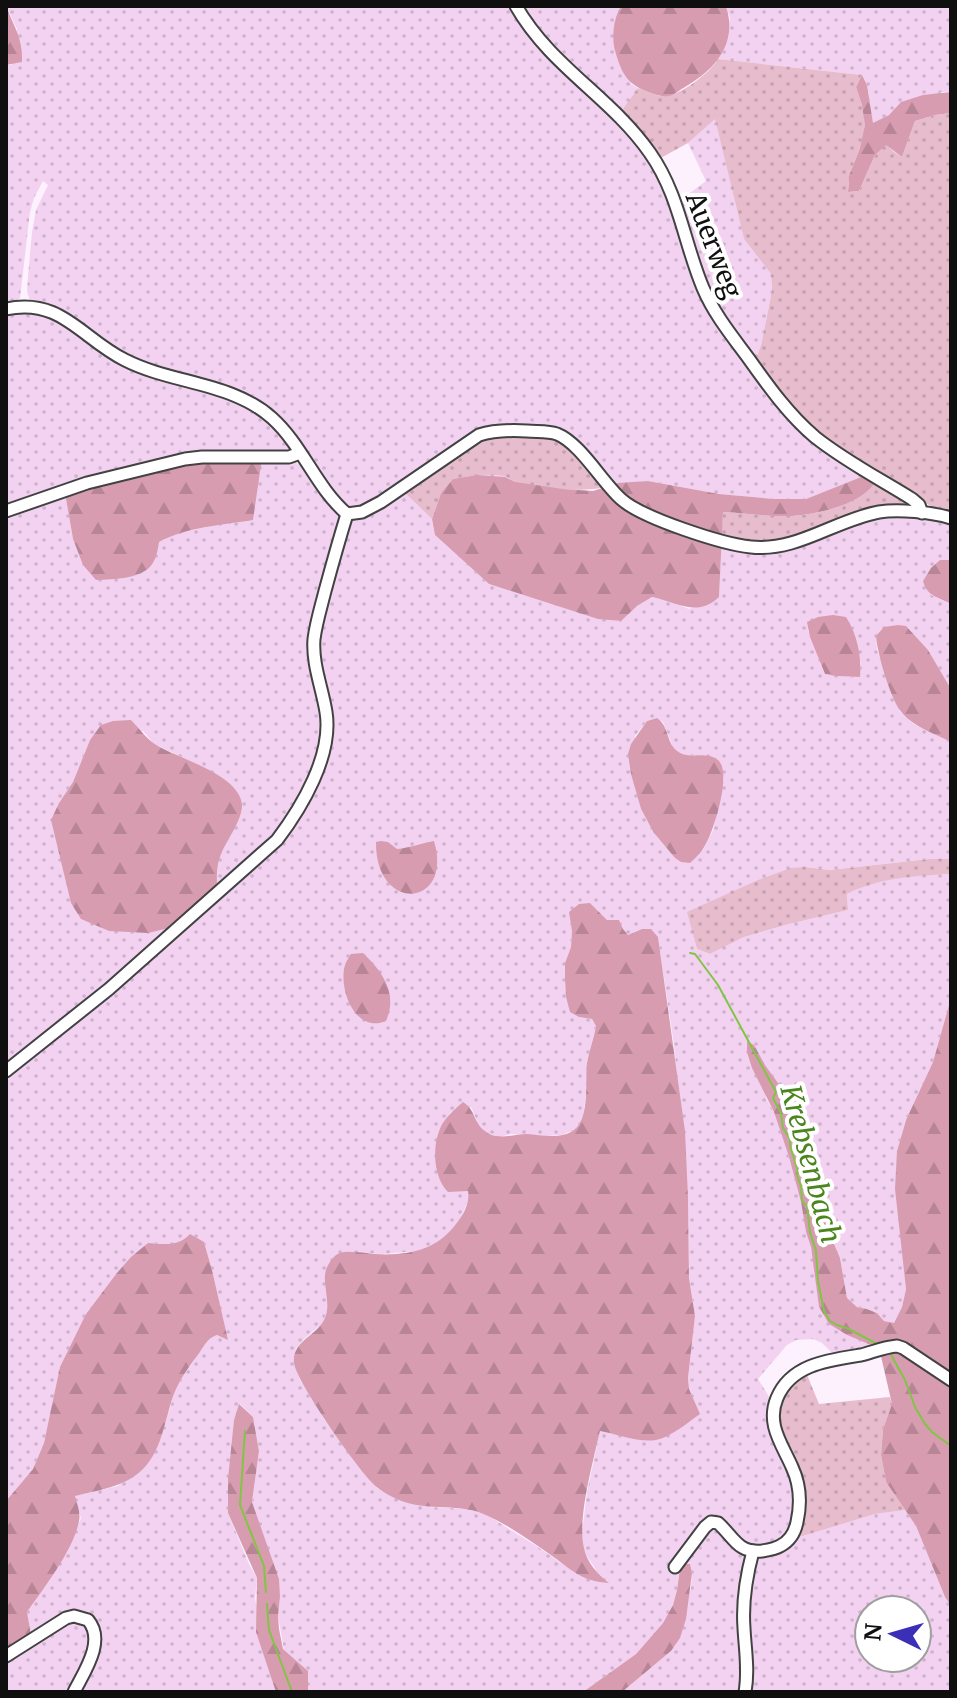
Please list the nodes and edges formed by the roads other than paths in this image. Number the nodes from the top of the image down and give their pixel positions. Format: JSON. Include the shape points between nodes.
{"nodes":[{"id":1,"x":516,"y":6,"type":"edge"},
{"id":2,"x":6,"y":309,"type":"edge"},
{"id":3,"x":300,"y":453,"type":"junction"},
{"id":4,"x":6,"y":511,"type":"edge"},
{"id":5,"x":922,"y":513,"type":"junction"},
{"id":6,"x":347,"y":514,"type":"junction"},
{"id":7,"x":951,"y":518,"type":"edge"},
{"id":8,"x":6,"y":1071,"type":"edge"},
{"id":9,"x":951,"y":1380,"type":"edge"},
{"id":10,"x":753,"y":1551,"type":"junction"},
{"id":11,"x":675,"y":1567,"type":"dead end"},
{"id":12,"x":6,"y":1656,"type":"edge"},
{"id":13,"x":74,"y":1692,"type":"edge"},
{"id":14,"x":745,"y":1692,"type":"edge"}],
"edges":[{"from":1,"to":5,"type":"street","name":"Auerweg","via":[[549,51],[616,113],[653,157],[670,189],[708,299],[790,414],[838,454],[912,499]]},
{"from":2,"to":3,"type":"street","via":[[45,309],[137,366],[251,404],[272,419]]},
{"from":3,"to":4,"type":"street","via":[[185,459],[87,483]]},
{"from":3,"to":6,"type":"street","via":[[324,491]]},
{"from":5,"to":6,"type":"street","via":[[878,512],[787,545],[733,544],[631,507],[557,434],[510,430],[479,435],[381,502]]},
{"from":5,"to":7,"type":"street"},
{"from":6,"to":8,"type":"street","via":[[314,643],[327,739],[288,825],[109,989]]},
{"from":9,"to":10,"type":"street","via":[[903,1348],[836,1359],[797,1372],[776,1398],[773,1420],[797,1480],[799,1513],[794,1532],[781,1546]]},
{"from":10,"to":11,"type":"street","via":[[711,1522]]},
{"from":10,"to":14,"type":"street","via":[[743,1607]]},
{"from":12,"to":13,"type":"street","via":[[66,1618],[88,1620],[96,1633],[94,1646]]}]}
